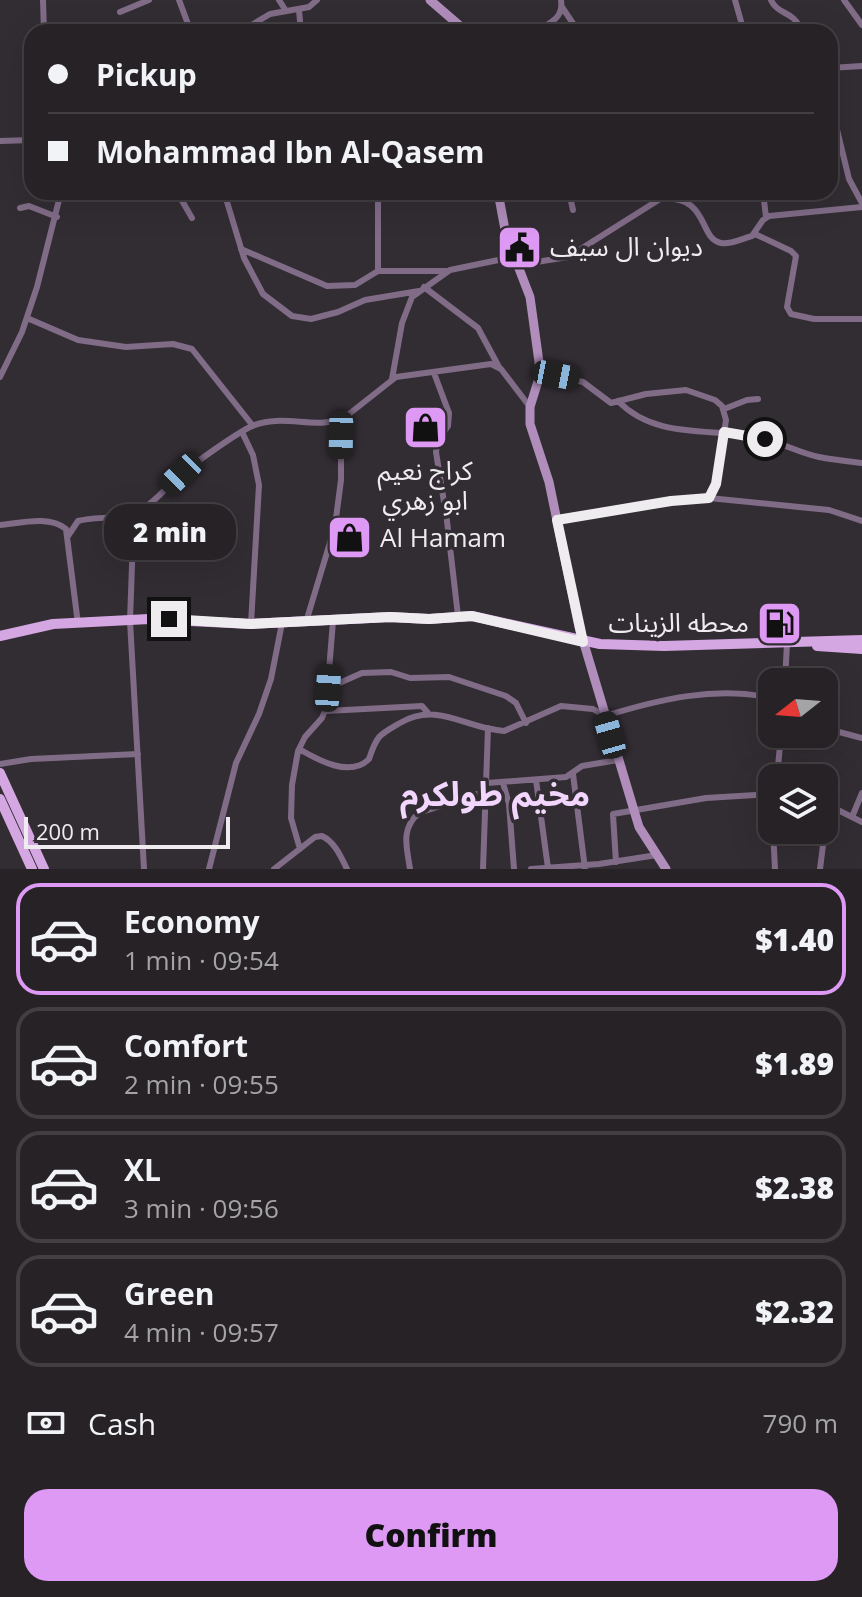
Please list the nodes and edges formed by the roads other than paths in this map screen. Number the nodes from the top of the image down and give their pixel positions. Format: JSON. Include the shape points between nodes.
{"nodes":[{"id":1,"x":43,"y":0,"type":"edge"},
{"id":2,"x":149,"y":0,"type":"edge"},
{"id":3,"x":179,"y":0,"type":"edge"},
{"id":4,"x":279,"y":0,"type":"edge"},
{"id":5,"x":317,"y":0,"type":"edge"},
{"id":6,"x":430,"y":0,"type":"edge"},
{"id":7,"x":735,"y":0,"type":"edge"},
{"id":8,"x":771,"y":0,"type":"edge"},
{"id":9,"x":844,"y":0,"type":"edge"},
{"id":10,"x":562,"y":4,"type":"edge"},
{"id":11,"x":299,"y":10,"type":"junction"},
{"id":12,"x":286,"y":11,"type":"junction"},
{"id":13,"x":120,"y":12,"type":"dead end"},
{"id":14,"x":44,"y":24,"type":"edge"},
{"id":15,"x":188,"y":24,"type":"edge"},
{"id":16,"x":253,"y":24,"type":"edge"},
{"id":17,"x":300,"y":24,"type":"edge"},
{"id":18,"x":458,"y":24,"type":"edge"},
{"id":19,"x":548,"y":24,"type":"edge"},
{"id":20,"x":573,"y":24,"type":"edge"},
{"id":21,"x":742,"y":24,"type":"edge"},
{"id":22,"x":797,"y":24,"type":"edge"},
{"id":23,"x":862,"y":25,"type":"edge"},
{"id":24,"x":862,"y":66,"type":"edge"},
{"id":25,"x":838,"y":68,"type":"edge"},
{"id":26,"x":838,"y":135,"type":"edge"},
{"id":27,"x":1,"y":138,"type":"edge"},
{"id":28,"x":24,"y":140,"type":"edge"},
{"id":29,"x":840,"y":143,"type":"joint"},
{"id":30,"x":60,"y":200,"type":"edge"},
{"id":31,"x":182,"y":200,"type":"edge"},
{"id":32,"x":226,"y":200,"type":"edge"},
{"id":33,"x":378,"y":200,"type":"edge"},
{"id":34,"x":500,"y":200,"type":"edge"},
{"id":35,"x":571,"y":200,"type":"edge"},
{"id":36,"x":658,"y":200,"type":"edge"},
{"id":37,"x":684,"y":200,"type":"edge"},
{"id":38,"x":764,"y":200,"type":"edge"},
{"id":39,"x":862,"y":205,"type":"edge"},
{"id":40,"x":20,"y":208,"type":"dead end"},
{"id":41,"x":573,"y":210,"type":"dead end"},
{"id":42,"x":57,"y":217,"type":"junction"},
{"id":43,"x":766,"y":217,"type":"junction"},
{"id":44,"x":192,"y":218,"type":"dead end"},
{"id":45,"x":755,"y":234,"type":"junction"},
{"id":46,"x":241,"y":249,"type":"junction"},
{"id":47,"x":515,"y":261,"type":"junction"},
{"id":48,"x":378,"y":271,"type":"junction"},
{"id":49,"x":446,"y":271,"type":"junction"},
{"id":50,"x":422,"y":289,"type":"junction"},
{"id":51,"x":27,"y":318,"type":"junction"},
{"id":52,"x":862,"y":319,"type":"edge"},
{"id":53,"x":499,"y":367,"type":"junction"},
{"id":54,"x":539,"y":372,"type":"junction"},
{"id":55,"x":434,"y":373,"type":"junction"},
{"id":56,"x":0,"y":376,"type":"edge"},
{"id":57,"x":392,"y":379,"type":"junction"},
{"id":58,"x":758,"y":399,"type":"dead end"},
{"id":59,"x":618,"y":401,"type":"junction"},
{"id":60,"x":530,"y":407,"type":"junction"},
{"id":61,"x":724,"y":409,"type":"junction"},
{"id":62,"x":349,"y":414,"type":"junction"},
{"id":63,"x":253,"y":426,"type":"junction"},
{"id":64,"x":242,"y":432,"type":"junction"},
{"id":65,"x":724,"y":432,"type":"junction"},
{"id":66,"x":862,"y":463,"type":"edge"},
{"id":67,"x":709,"y":498,"type":"junction"},
{"id":68,"x":139,"y":511,"type":"junction"},
{"id":69,"x":557,"y":520,"type":"junction"},
{"id":70,"x":48,"y":521,"type":"junction"},
{"id":71,"x":78,"y":521,"type":"junction"},
{"id":72,"x":862,"y":521,"type":"edge"},
{"id":73,"x":0,"y":525,"type":"edge"},
{"id":74,"x":68,"y":536,"type":"junction"},
{"id":75,"x":458,"y":616,"type":"junction"},
{"id":76,"x":130,"y":621,"type":"junction"},
{"id":77,"x":333,"y":621,"type":"junction"},
{"id":78,"x":306,"y":622,"type":"junction"},
{"id":79,"x":282,"y":623,"type":"junction"},
{"id":80,"x":78,"y":624,"type":"junction"},
{"id":81,"x":251,"y":624,"type":"junction"},
{"id":82,"x":0,"y":639,"type":"edge"},
{"id":83,"x":862,"y":640,"type":"edge"},
{"id":84,"x":583,"y":642,"type":"junction"},
{"id":85,"x":787,"y":643,"type":"junction"},
{"id":86,"x":862,"y":649,"type":"edge"},
{"id":87,"x":786,"y":668,"type":"edge"},
{"id":88,"x":328,"y":688,"type":"junction"},
{"id":89,"x":758,"y":695,"type":"edge"},
{"id":90,"x":326,"y":711,"type":"junction"},
{"id":91,"x":428,"y":713,"type":"junction"},
{"id":92,"x":605,"y":716,"type":"junction"},
{"id":93,"x":526,"y":723,"type":"junction"},
{"id":94,"x":488,"y":728,"type":"junction"},
{"id":95,"x":838,"y":732,"type":"edge"},
{"id":96,"x":862,"y":738,"type":"edge"},
{"id":97,"x":299,"y":749,"type":"junction"},
{"id":98,"x":138,"y":754,"type":"junction"},
{"id":99,"x":618,"y":760,"type":"junction"},
{"id":100,"x":0,"y":764,"type":"edge"},
{"id":101,"x":0,"y":773,"type":"edge"},
{"id":102,"x":573,"y":774,"type":"junction"},
{"id":103,"x":536,"y":780,"type":"junction"},
{"id":104,"x":503,"y":783,"type":"junction"},
{"id":105,"x":486,"y":787,"type":"junction"},
{"id":106,"x":862,"y":793,"type":"edge"},
{"id":107,"x":758,"y":794,"type":"edge"},
{"id":108,"x":0,"y":799,"type":"edge"},
{"id":109,"x":634,"y":809,"type":"junction"},
{"id":110,"x":838,"y":810,"type":"edge"},
{"id":111,"x":852,"y":817,"type":"junction"},
{"id":112,"x":862,"y":822,"type":"edge"},
{"id":113,"x":774,"y":844,"type":"edge"},
{"id":114,"x":822,"y":844,"type":"edge"},
{"id":115,"x":300,"y":849,"type":"junction"},
{"id":116,"x":657,"y":855,"type":"junction"},
{"id":117,"x":616,"y":862,"type":"junction"},
{"id":118,"x":585,"y":867,"type":"edge"},
{"id":119,"x":548,"y":868,"type":"edge"},
{"id":120,"x":32,"y":869,"type":"edge"},
{"id":121,"x":44,"y":869,"type":"edge"},
{"id":122,"x":144,"y":869,"type":"edge"},
{"id":123,"x":209,"y":869,"type":"edge"},
{"id":124,"x":274,"y":869,"type":"edge"},
{"id":125,"x":347,"y":869,"type":"edge"},
{"id":126,"x":410,"y":869,"type":"edge"},
{"id":127,"x":483,"y":869,"type":"edge"},
{"id":128,"x":514,"y":869,"type":"edge"},
{"id":129,"x":531,"y":869,"type":"edge"},
{"id":130,"x":666,"y":869,"type":"edge"},
{"id":131,"x":775,"y":869,"type":"edge"},
{"id":132,"x":820,"y":869,"type":"edge"}],
"edges":[{"from":1,"to":14,"type":"street"},
{"from":2,"to":13,"type":"street"},
{"from":3,"to":15,"type":"street"},
{"from":4,"to":12,"type":"street"},
{"from":5,"to":11,"type":"street"},
{"from":6,"to":18,"type":"street"},
{"from":7,"to":21,"type":"street"},
{"from":8,"to":22,"type":"street"},
{"from":9,"to":23,"type":"street"},
{"from":10,"to":19,"type":"street","via":[[558,18]]},
{"from":10,"to":20,"type":"street"},
{"from":11,"to":12,"type":"street"},
{"from":11,"to":17,"type":"street"},
{"from":12,"to":16,"type":"street"},
{"from":24,"to":25,"type":"street"},
{"from":26,"to":29,"type":"street"},
{"from":27,"to":28,"type":"street"},
{"from":29,"to":39,"type":"street"},
{"from":30,"to":42,"type":"street"},
{"from":31,"to":44,"type":"street"},
{"from":32,"to":46,"type":"street"},
{"from":33,"to":48,"type":"street"},
{"from":34,"to":47,"type":"street"},
{"from":35,"to":41,"type":"street"},
{"from":36,"to":47,"type":"street","via":[[568,257]]},
{"from":37,"to":45,"type":"street","via":[[720,243]]},
{"from":38,"to":43,"type":"street"},
{"from":39,"to":43,"type":"street"},
{"from":40,"to":42,"type":"street","via":[[29,206]]},
{"from":42,"to":51,"type":"street"},
{"from":43,"to":45,"type":"street"},
{"from":45,"to":52,"type":"street","via":[[796,256],[787,307],[791,314]]},
{"from":46,"to":48,"type":"street","via":[[332,287],[355,285]]},
{"from":46,"to":50,"type":"street","via":[[263,294],[296,318],[311,319],[365,300]]},
{"from":47,"to":49,"type":"street"},
{"from":47,"to":54,"type":"street","via":[[530,297]]},
{"from":48,"to":49,"type":"street"},
{"from":49,"to":50,"type":"street"},
{"from":50,"to":53,"type":"street","via":[[478,328]]},
{"from":50,"to":57,"type":"street","via":[[407,305]]},
{"from":51,"to":56,"type":"street"},
{"from":51,"to":63,"type":"street","via":[[78,340],[192,349]]},
{"from":53,"to":55,"type":"street"},
{"from":53,"to":60,"type":"street"},
{"from":54,"to":59,"type":"street","via":[[583,382],[607,401]]},
{"from":54,"to":60,"type":"street"},
{"from":55,"to":57,"type":"street"},
{"from":55,"to":75,"type":"street","via":[[449,413],[436,452]]},
{"from":57,"to":62,"type":"street"},
{"from":58,"to":61,"type":"street"},
{"from":59,"to":61,"type":"street","via":[[686,390],[715,400]]},
{"from":59,"to":65,"type":"street","via":[[635,416],[668,428]]},
{"from":60,"to":69,"type":"street","via":[[532,434]]},
{"from":61,"to":65,"type":"street"},
{"from":62,"to":63,"type":"street","via":[[324,423],[279,419]]},
{"from":62,"to":78,"type":"street","via":[[341,435],[335,526]]},
{"from":63,"to":64,"type":"street"},
{"from":64,"to":68,"type":"street"},
{"from":64,"to":81,"type":"street","via":[[259,485]]},
{"from":65,"to":66,"type":"street"},
{"from":65,"to":67,"type":"street"},
{"from":67,"to":69,"type":"street"},
{"from":67,"to":72,"type":"street","via":[[829,510]]},
{"from":68,"to":71,"type":"street"},
{"from":68,"to":76,"type":"street"},
{"from":69,"to":84,"type":"street"},
{"from":70,"to":71,"type":"street"},
{"from":70,"to":73,"type":"street"},
{"from":70,"to":74,"type":"street","via":[[63,525]]},
{"from":71,"to":74,"type":"street"},
{"from":74,"to":80,"type":"street"},
{"from":75,"to":77,"type":"main road"},
{"from":75,"to":84,"type":"main road"},
{"from":76,"to":80,"type":"main road"},
{"from":76,"to":81,"type":"main road"},
{"from":76,"to":98,"type":"street"},
{"from":77,"to":78,"type":"main road"},
{"from":77,"to":88,"type":"street"},
{"from":78,"to":79,"type":"main road"},
{"from":79,"to":81,"type":"main road"},
{"from":79,"to":123,"type":"street","via":[[271,679],[236,763]]},
{"from":80,"to":82,"type":"main road","via":[[53,624]]},
{"from":83,"to":85,"type":"main road"},
{"from":84,"to":85,"type":"main road"},
{"from":84,"to":92,"type":"street"},
{"from":85,"to":86,"type":"main road"},
{"from":85,"to":87,"type":"street"},
{"from":88,"to":90,"type":"street"},
{"from":88,"to":93,"type":"street","via":[[362,673],[449,677],[506,696]]},
{"from":89,"to":92,"type":"street","via":[[714,692]]},
{"from":90,"to":91,"type":"street","via":[[422,706]]},
{"from":90,"to":97,"type":"street"},
{"from":91,"to":94,"type":"street"},
{"from":91,"to":97,"type":"street","via":[[379,734],[363,765],[322,762]]},
{"from":92,"to":93,"type":"street","via":[[593,709],[561,706]]},
{"from":92,"to":99,"type":"street"},
{"from":93,"to":94,"type":"street","via":[[504,731]]},
{"from":94,"to":105,"type":"street"},
{"from":95,"to":96,"type":"street"},
{"from":97,"to":115,"type":"street","via":[[291,818]]},
{"from":98,"to":100,"type":"street"},
{"from":98,"to":122,"type":"street"},
{"from":99,"to":102,"type":"street","via":[[582,766]]},
{"from":99,"to":109,"type":"street"},
{"from":101,"to":121,"type":"main road"},
{"from":102,"to":103,"type":"street"},
{"from":102,"to":118,"type":"street"},
{"from":103,"to":104,"type":"street"},
{"from":103,"to":119,"type":"street"},
{"from":104,"to":105,"type":"street"},
{"from":104,"to":128,"type":"street"},
{"from":105,"to":126,"type":"street","via":[[413,819],[405,835]]},
{"from":105,"to":127,"type":"street"},
{"from":106,"to":111,"type":"street"},
{"from":107,"to":109,"type":"street"},
{"from":108,"to":120,"type":"main road"},
{"from":109,"to":116,"type":"street"},
{"from":109,"to":117,"type":"street","via":[[613,814]]},
{"from":110,"to":111,"type":"street"},
{"from":111,"to":112,"type":"street"},
{"from":113,"to":131,"type":"street"},
{"from":114,"to":132,"type":"street"},
{"from":115,"to":124,"type":"street"},
{"from":115,"to":125,"type":"street","via":[[315,837],[326,837]]},
{"from":116,"to":117,"type":"street"},
{"from":116,"to":130,"type":"street"},
{"from":117,"to":118,"type":"street"},
{"from":118,"to":119,"type":"street"},
{"from":119,"to":129,"type":"street"}]}
